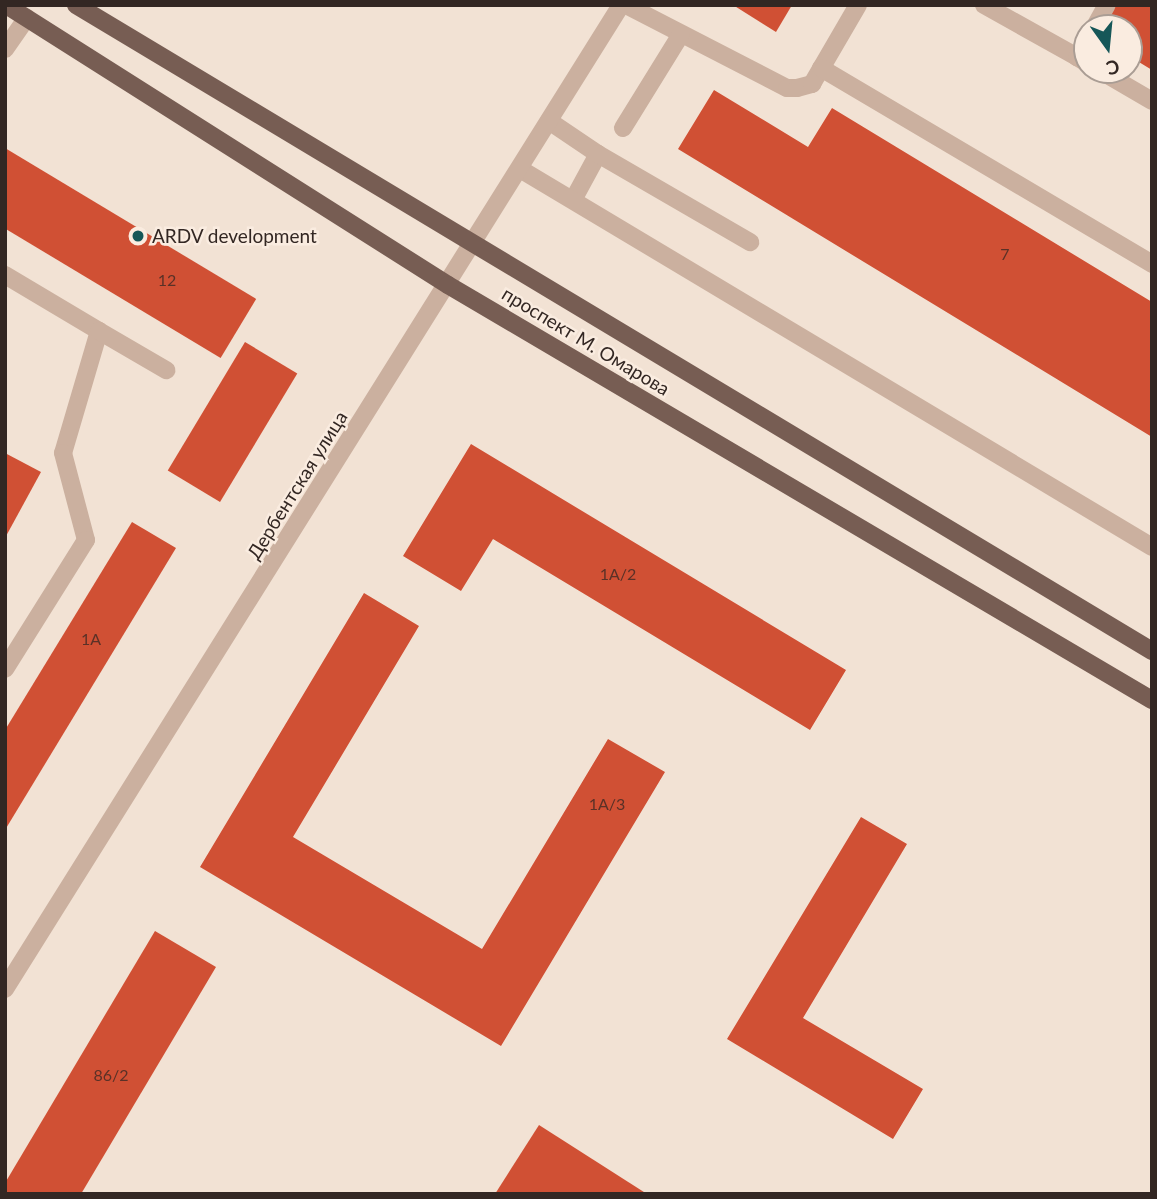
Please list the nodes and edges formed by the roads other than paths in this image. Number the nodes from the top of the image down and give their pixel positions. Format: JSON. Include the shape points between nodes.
{"nodes":[{"id":1,"x":6,"y":5,"type":"edge"},
{"id":2,"x":76,"y":5,"type":"edge"},
{"id":3,"x":624,"y":5,"type":"edge"},
{"id":4,"x":858,"y":5,"type":"edge"},
{"id":5,"x":984,"y":5,"type":"edge"},
{"id":6,"x":27,"y":18,"type":"junction"},
{"id":7,"x":681,"y":34,"type":"junction"},
{"id":8,"x":5,"y":49,"type":"edge"},
{"id":9,"x":1073,"y":55,"type":"edge"},
{"id":10,"x":821,"y":68,"type":"junction"},
{"id":11,"x":1123,"y":84,"type":"edge"},
{"id":12,"x":1152,"y":101,"type":"edge"},
{"id":13,"x":549,"y":121,"type":"junction"},
{"id":14,"x":623,"y":128,"type":"dead end"},
{"id":15,"x":598,"y":154,"type":"junction"},
{"id":16,"x":520,"y":169,"type":"junction"},
{"id":17,"x":573,"y":200,"type":"junction"},
{"id":18,"x":750,"y":242,"type":"dead end"},
{"id":19,"x":472,"y":246,"type":"junction"},
{"id":20,"x":1152,"y":264,"type":"edge"},
{"id":21,"x":5,"y":275,"type":"edge"},
{"id":22,"x":448,"y":285,"type":"junction"},
{"id":23,"x":99,"y":331,"type":"junction"},
{"id":24,"x":166,"y":370,"type":"dead end"},
{"id":25,"x":1152,"y":547,"type":"edge"},
{"id":26,"x":1152,"y":651,"type":"edge"},
{"id":27,"x":5,"y":669,"type":"edge"},
{"id":28,"x":1152,"y":700,"type":"edge"},
{"id":29,"x":6,"y":986,"type":"edge"}],
"edges":[{"from":1,"to":6,"type":"main road","name":"проспект М. Омарова"},
{"from":2,"to":19,"type":"main road","name":"проспект М. Омарова"},
{"from":3,"to":7,"type":"street"},
{"from":3,"to":13,"type":"street","name":"Дербентская улица"},
{"from":4,"to":10,"type":"street"},
{"from":5,"to":9,"type":"street"},
{"from":6,"to":8,"type":"street"},
{"from":6,"to":22,"type":"main road","name":"проспект М. Омарова"},
{"from":7,"to":10,"type":"street","via":[[787,88],[812,83]]},
{"from":7,"to":14,"type":"street"},
{"from":10,"to":20,"type":"street"},
{"from":11,"to":12,"type":"street"},
{"from":13,"to":15,"type":"street"},
{"from":13,"to":16,"type":"street","name":"Дербентская улица"},
{"from":15,"to":17,"type":"street"},
{"from":15,"to":18,"type":"street"},
{"from":16,"to":17,"type":"street"},
{"from":16,"to":19,"type":"street","name":"Дербентская улица"},
{"from":17,"to":25,"type":"street"},
{"from":19,"to":22,"type":"street","name":"Дербентская улица"},
{"from":19,"to":26,"type":"main road","name":"проспект М. Омарова"},
{"from":21,"to":23,"type":"street"},
{"from":22,"to":28,"type":"main road","name":"проспект М. Омарова"},
{"from":22,"to":29,"type":"street","name":"Дербентская улица"},
{"from":23,"to":24,"type":"street"},
{"from":23,"to":27,"type":"street","via":[[63,453],[86,540]]}]}
